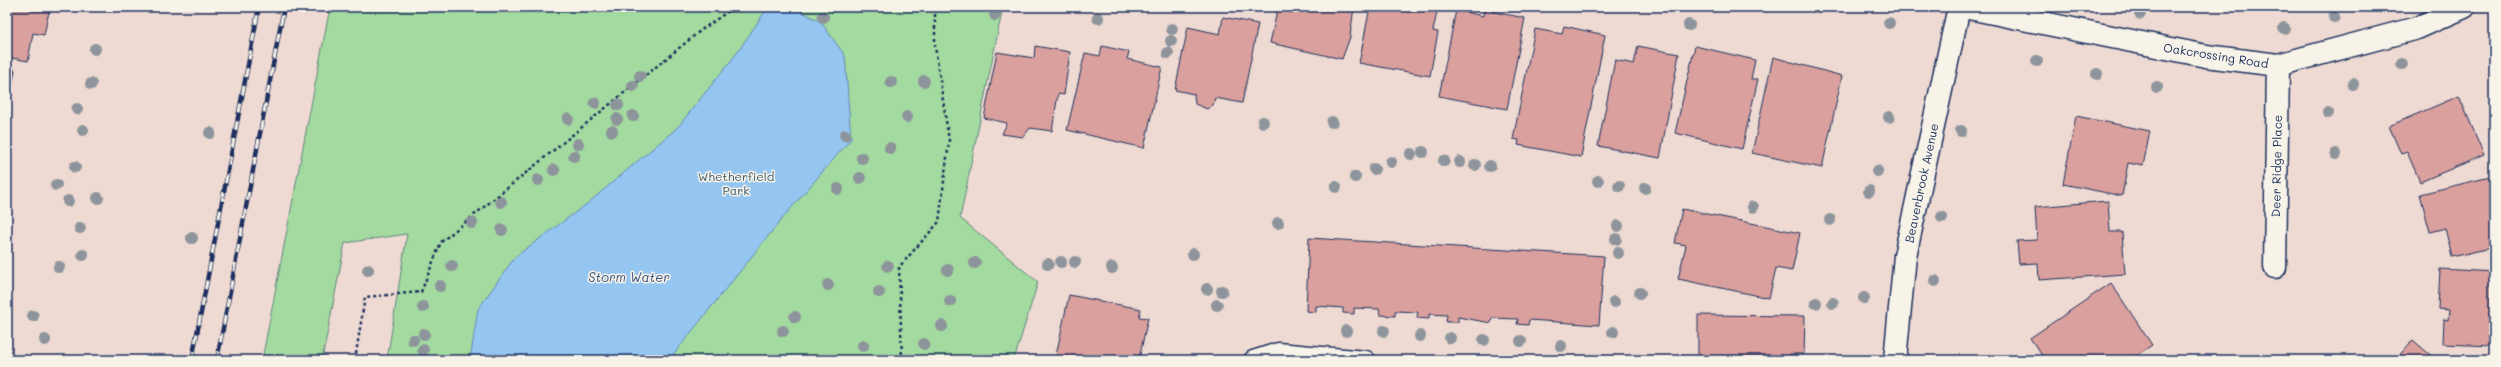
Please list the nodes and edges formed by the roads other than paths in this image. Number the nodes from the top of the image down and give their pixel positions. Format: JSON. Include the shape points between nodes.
{"nodes":[{"id":1,"x":1959,"y":7,"type":"edge"},
{"id":2,"x":1964,"y":7,"type":"edge"},
{"id":3,"x":2464,"y":7,"type":"edge"},
{"id":4,"x":2278,"y":64,"type":"junction"},
{"id":5,"x":2275,"y":267,"type":"dead end"},
{"id":6,"x":1253,"y":360,"type":"edge"},
{"id":7,"x":1366,"y":360,"type":"edge"},
{"id":8,"x":1895,"y":360,"type":"edge"}],
"edges":[{"from":1,"to":8,"type":"street","name":"Beaverbrook Avenue","via":[[1905,256]]},
{"from":2,"to":4,"type":"street","name":"Oakcrossing Road","via":[[2206,56]]},
{"from":3,"to":4,"type":"street","name":"Oakcrossing Road","via":[[2417,28]]},
{"from":4,"to":5,"type":"street","name":"Deer Ridge Place"},
{"from":6,"to":7,"type":"lane","via":[[1278,352]]}]}
